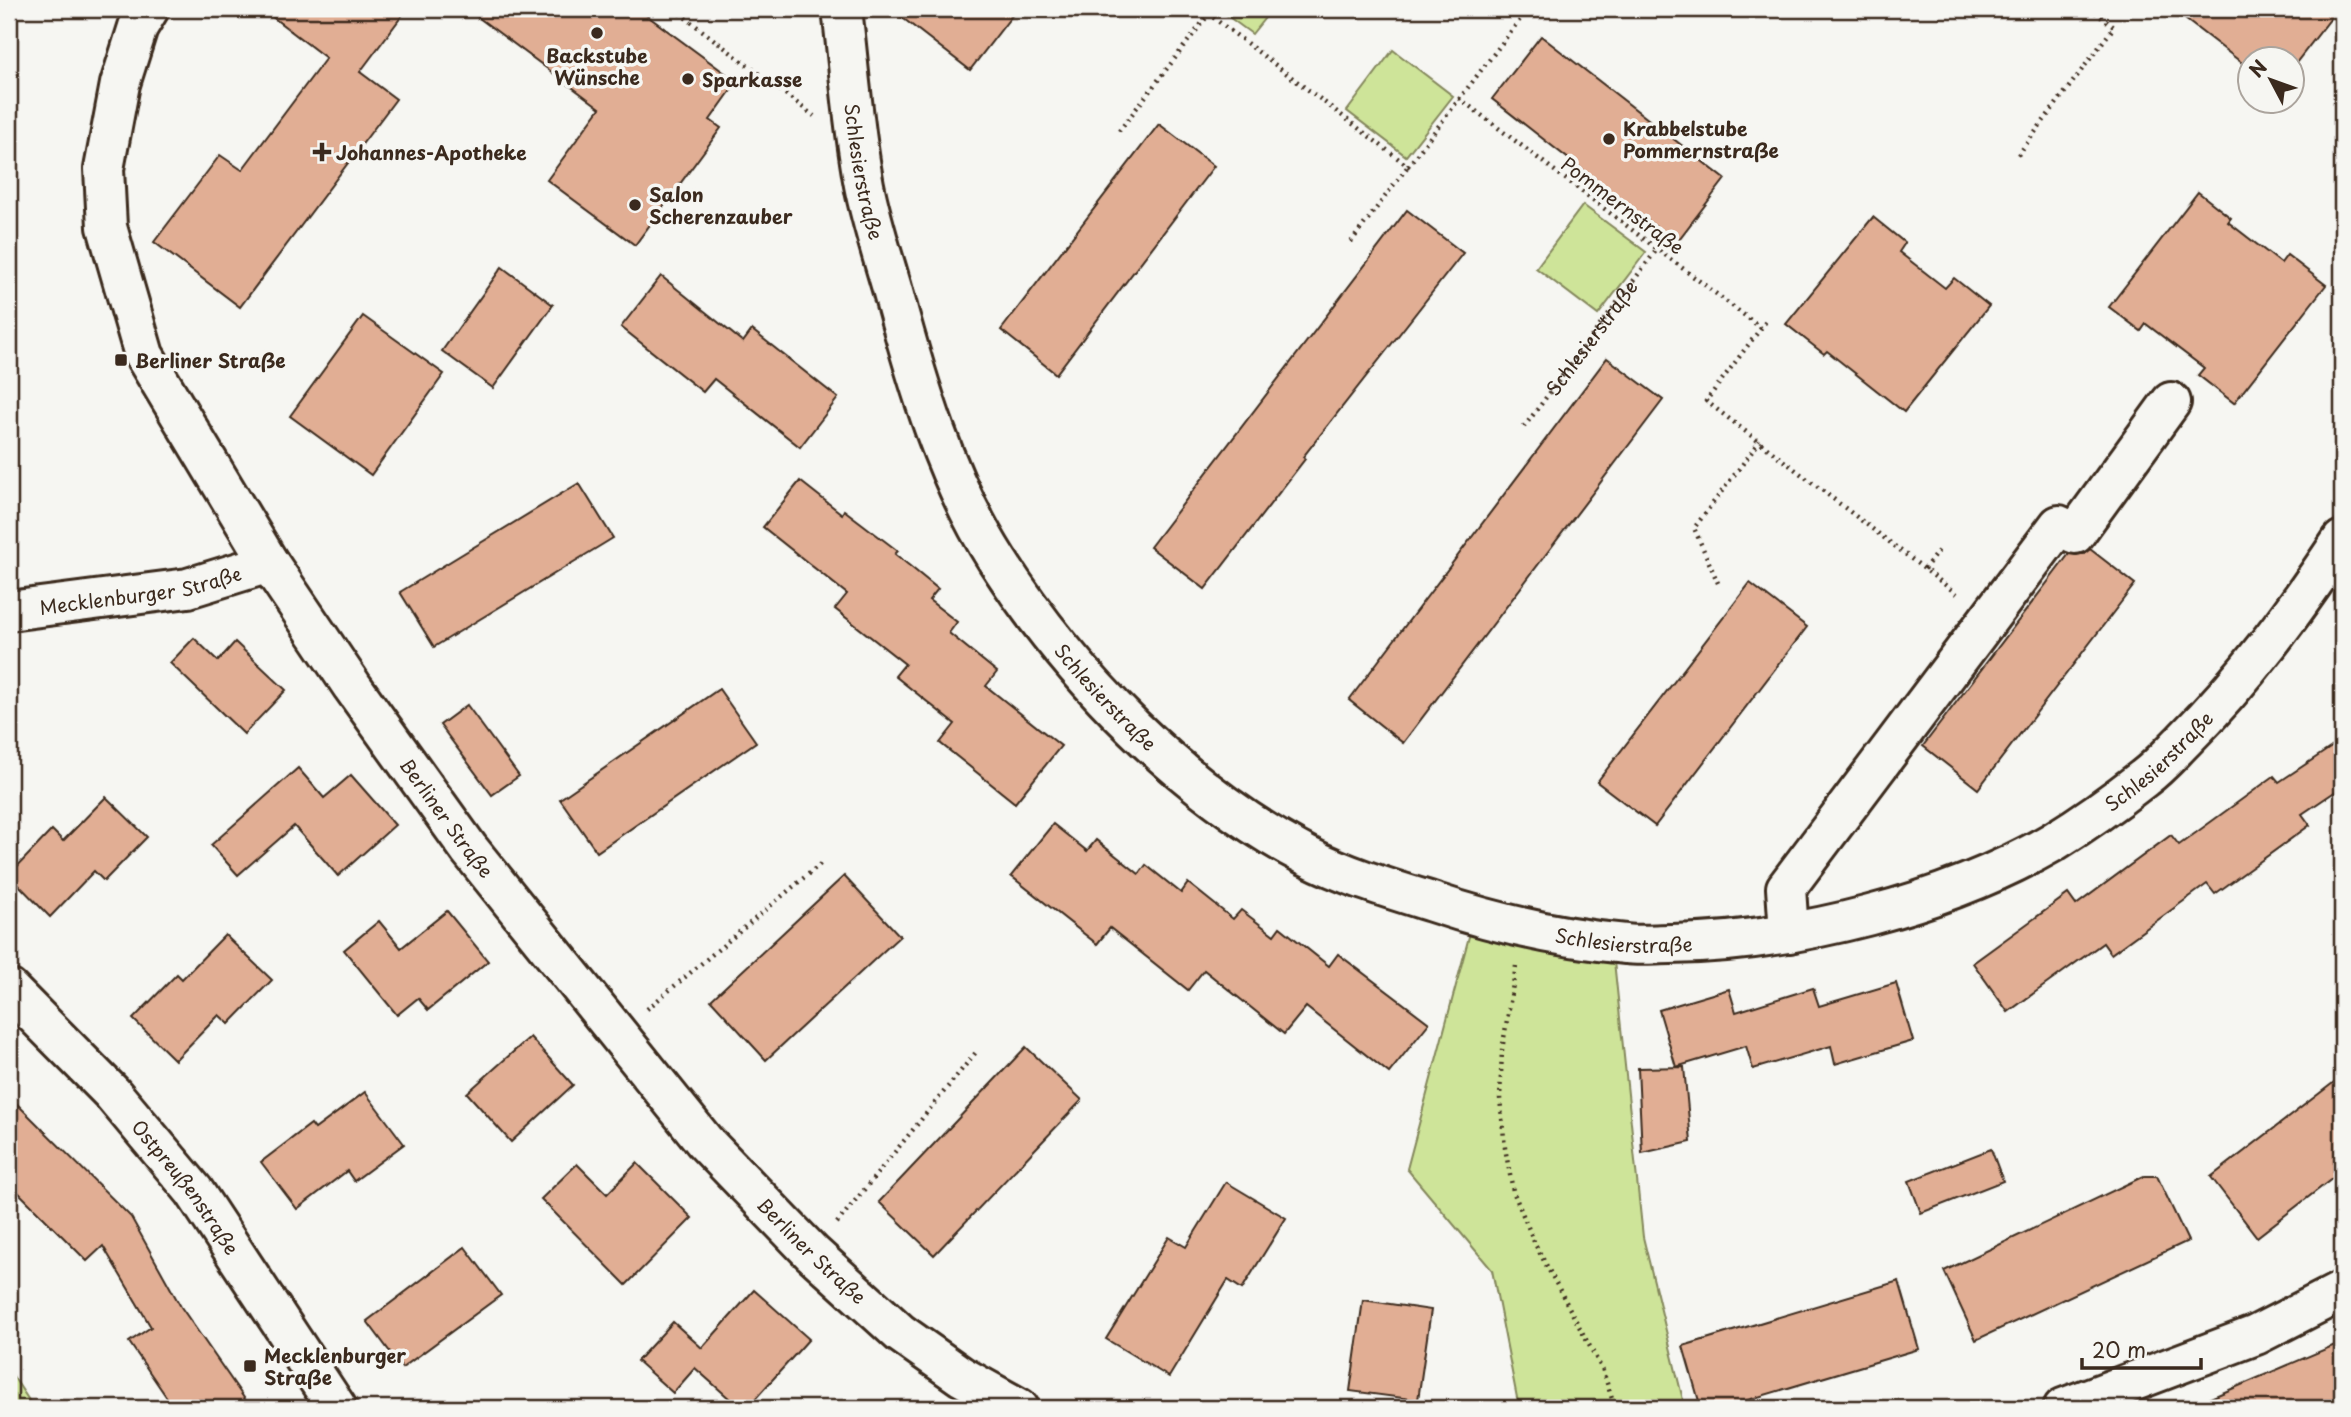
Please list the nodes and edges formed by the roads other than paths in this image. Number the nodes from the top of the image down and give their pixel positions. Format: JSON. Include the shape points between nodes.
{"nodes":[{"id":1,"x":149,"y":9,"type":"edge"},
{"id":2,"x":842,"y":9,"type":"edge"},
{"id":3,"x":2171,"y":402,"type":"dead end"},
{"id":4,"x":2342,"y":540,"type":"edge"},
{"id":5,"x":269,"y":563,"type":"junction"},
{"id":6,"x":9,"y":611,"type":"edge"},
{"id":7,"x":1789,"y":933,"type":"junction"},
{"id":8,"x":9,"y":989,"type":"edge"},
{"id":9,"x":2342,"y":1291,"type":"edge"},
{"id":10,"x":337,"y":1408,"type":"edge"},
{"id":11,"x":1019,"y":1408,"type":"edge"},
{"id":12,"x":2063,"y":1408,"type":"edge"}],
"edges":[{"from":1,"to":5,"type":"street","name":"Berliner Straße","via":[[138,27],[120,84],[104,169],[107,227],[144,355]]},
{"from":2,"to":7,"type":"street","name":"Schlesierstraße","via":[[865,190],[919,387],[954,481],[995,557],[1043,627],[1155,749],[1234,811],[1307,856],[1371,883],[1522,929],[1630,945],[1713,944]]},
{"from":3,"to":7,"type":"street","via":[[2075,534],[2059,525],[1786,888]]},
{"from":4,"to":7,"type":"street","name":"Schlesierstraße","via":[[2251,668],[2148,775],[2053,841],[1987,874],[1927,898]]},
{"from":5,"to":6,"type":"street","name":"Mecklenburger Straße","via":[[188,588]]},
{"from":5,"to":11,"type":"street","name":"Berliner Straße","via":[[469,849],[704,1141],[812,1253],[900,1334]]},
{"from":8,"to":10,"type":"street","name":"Ostpreußenstraße","via":[[111,1093],[194,1191]]},
{"from":9,"to":12,"type":"street","via":[[2256,1335]]}]}
